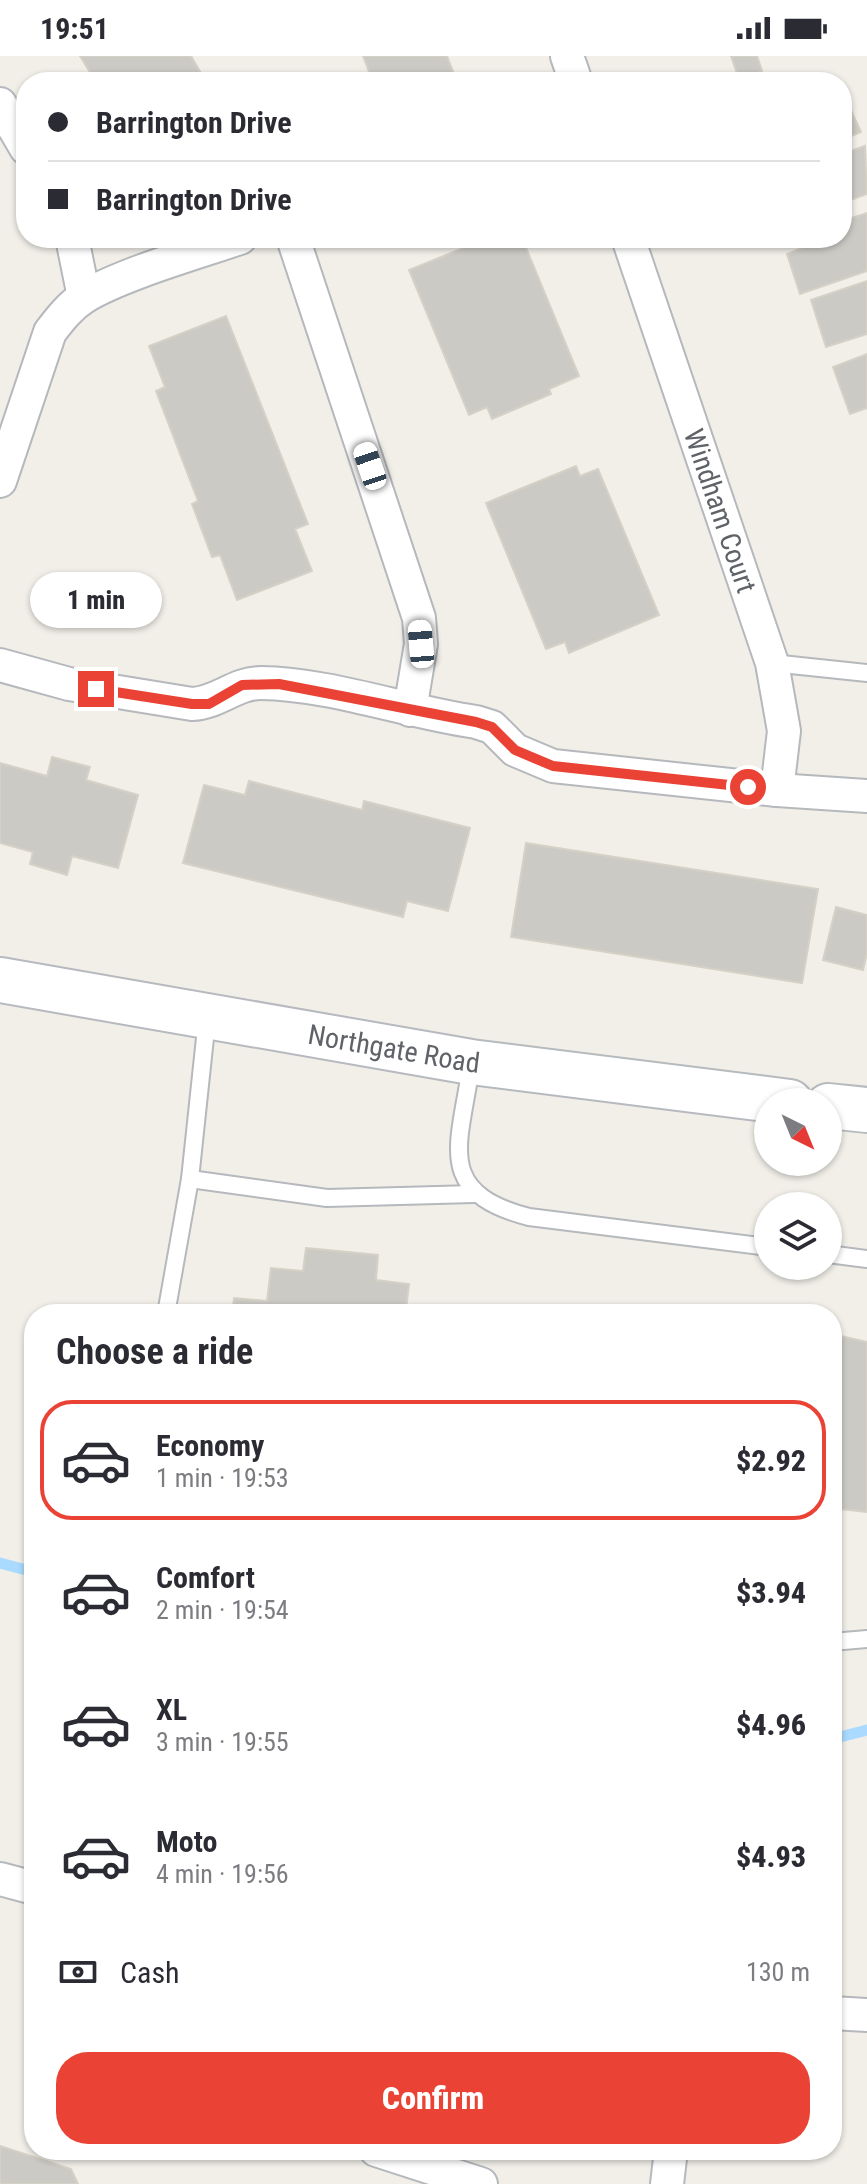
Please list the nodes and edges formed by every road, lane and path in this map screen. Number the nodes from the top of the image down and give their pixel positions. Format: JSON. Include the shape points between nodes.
{"nodes":[{"id":1,"x":0,"y":104,"type":"edge"},
{"id":2,"x":16,"y":131,"type":"edge"},
{"id":3,"x":74,"y":248,"type":"edge"},
{"id":4,"x":214,"y":248,"type":"edge"},
{"id":5,"x":296,"y":248,"type":"edge"},
{"id":6,"x":631,"y":248,"type":"edge"},
{"id":7,"x":84,"y":297,"type":"junction"},
{"id":8,"x":0,"y":481,"type":"edge"},
{"id":9,"x":772,"y":663,"type":"junction"},
{"id":10,"x":0,"y":665,"type":"edge"},
{"id":11,"x":867,"y":673,"type":"edge"},
{"id":12,"x":410,"y":710,"type":"junction"},
{"id":13,"x":777,"y":790,"type":"junction"},
{"id":14,"x":867,"y":796,"type":"edge"},
{"id":15,"x":0,"y":980,"type":"edge"},
{"id":16,"x":207,"y":1017,"type":"junction"},
{"id":17,"x":471,"y":1062,"type":"junction"},
{"id":18,"x":754,"y":1097,"type":"edge"},
{"id":19,"x":842,"y":1107,"type":"edge"},
{"id":20,"x":867,"y":1110,"type":"edge"},
{"id":21,"x":190,"y":1179,"type":"junction"},
{"id":22,"x":474,"y":1194,"type":"junction"},
{"id":23,"x":754,"y":1245,"type":"edge"},
{"id":24,"x":842,"y":1256,"type":"edge"},
{"id":25,"x":867,"y":1259,"type":"edge"},
{"id":26,"x":168,"y":1304,"type":"edge"},
{"id":27,"x":867,"y":1639,"type":"edge"},
{"id":28,"x":842,"y":1641,"type":"edge"},
{"id":29,"x":0,"y":1879,"type":"edge"},
{"id":30,"x":24,"y":1885,"type":"edge"},
{"id":31,"x":842,"y":2014,"type":"edge"},
{"id":32,"x":867,"y":2015,"type":"edge"},
{"id":33,"x":407,"y":2160,"type":"edge"},
{"id":34,"x":670,"y":2160,"type":"edge"},
{"id":35,"x":481,"y":2184,"type":"edge"},
{"id":36,"x":667,"y":2184,"type":"edge"}],
"edges":[{"from":1,"to":2,"type":"street"},
{"from":3,"to":7,"type":"street"},
{"from":4,"to":7,"type":"street"},
{"from":5,"to":12,"type":"street","via":[[419,618],[421,644]]},
{"from":6,"to":9,"type":"street","name":"Windham Court"},
{"from":7,"to":8,"type":"street","via":[[50,332]]},
{"from":9,"to":11,"type":"lane"},
{"from":9,"to":13,"type":"street","name":"Windham Court","via":[[784,731]]},
{"from":10,"to":12,"type":"street","via":[[171,702],[209,704],[242,685],[258,683]]},
{"from":12,"to":13,"type":"street","via":[[492,727],[515,750],[553,766]]},
{"from":13,"to":14,"type":"street"},
{"from":15,"to":16,"type":"main road","name":"Northgate Road"},
{"from":16,"to":17,"type":"main road","name":"Northgate Road"},
{"from":16,"to":21,"type":"lane"},
{"from":17,"to":18,"type":"main road","name":"Northgate Road"},
{"from":17,"to":22,"type":"lane","via":[[459,1155],[462,1176]]},
{"from":19,"to":20,"type":"main road"},
{"from":21,"to":22,"type":"lane","via":[[327,1198]]},
{"from":21,"to":26,"type":"lane"},
{"from":22,"to":23,"type":"lane","via":[[498,1209],[529,1217]]},
{"from":24,"to":25,"type":"lane"},
{"from":27,"to":28,"type":"lane"},
{"from":29,"to":30,"type":"street"},
{"from":31,"to":32,"type":"street"},
{"from":33,"to":35,"type":"street"},
{"from":34,"to":36,"type":"street"}]}
